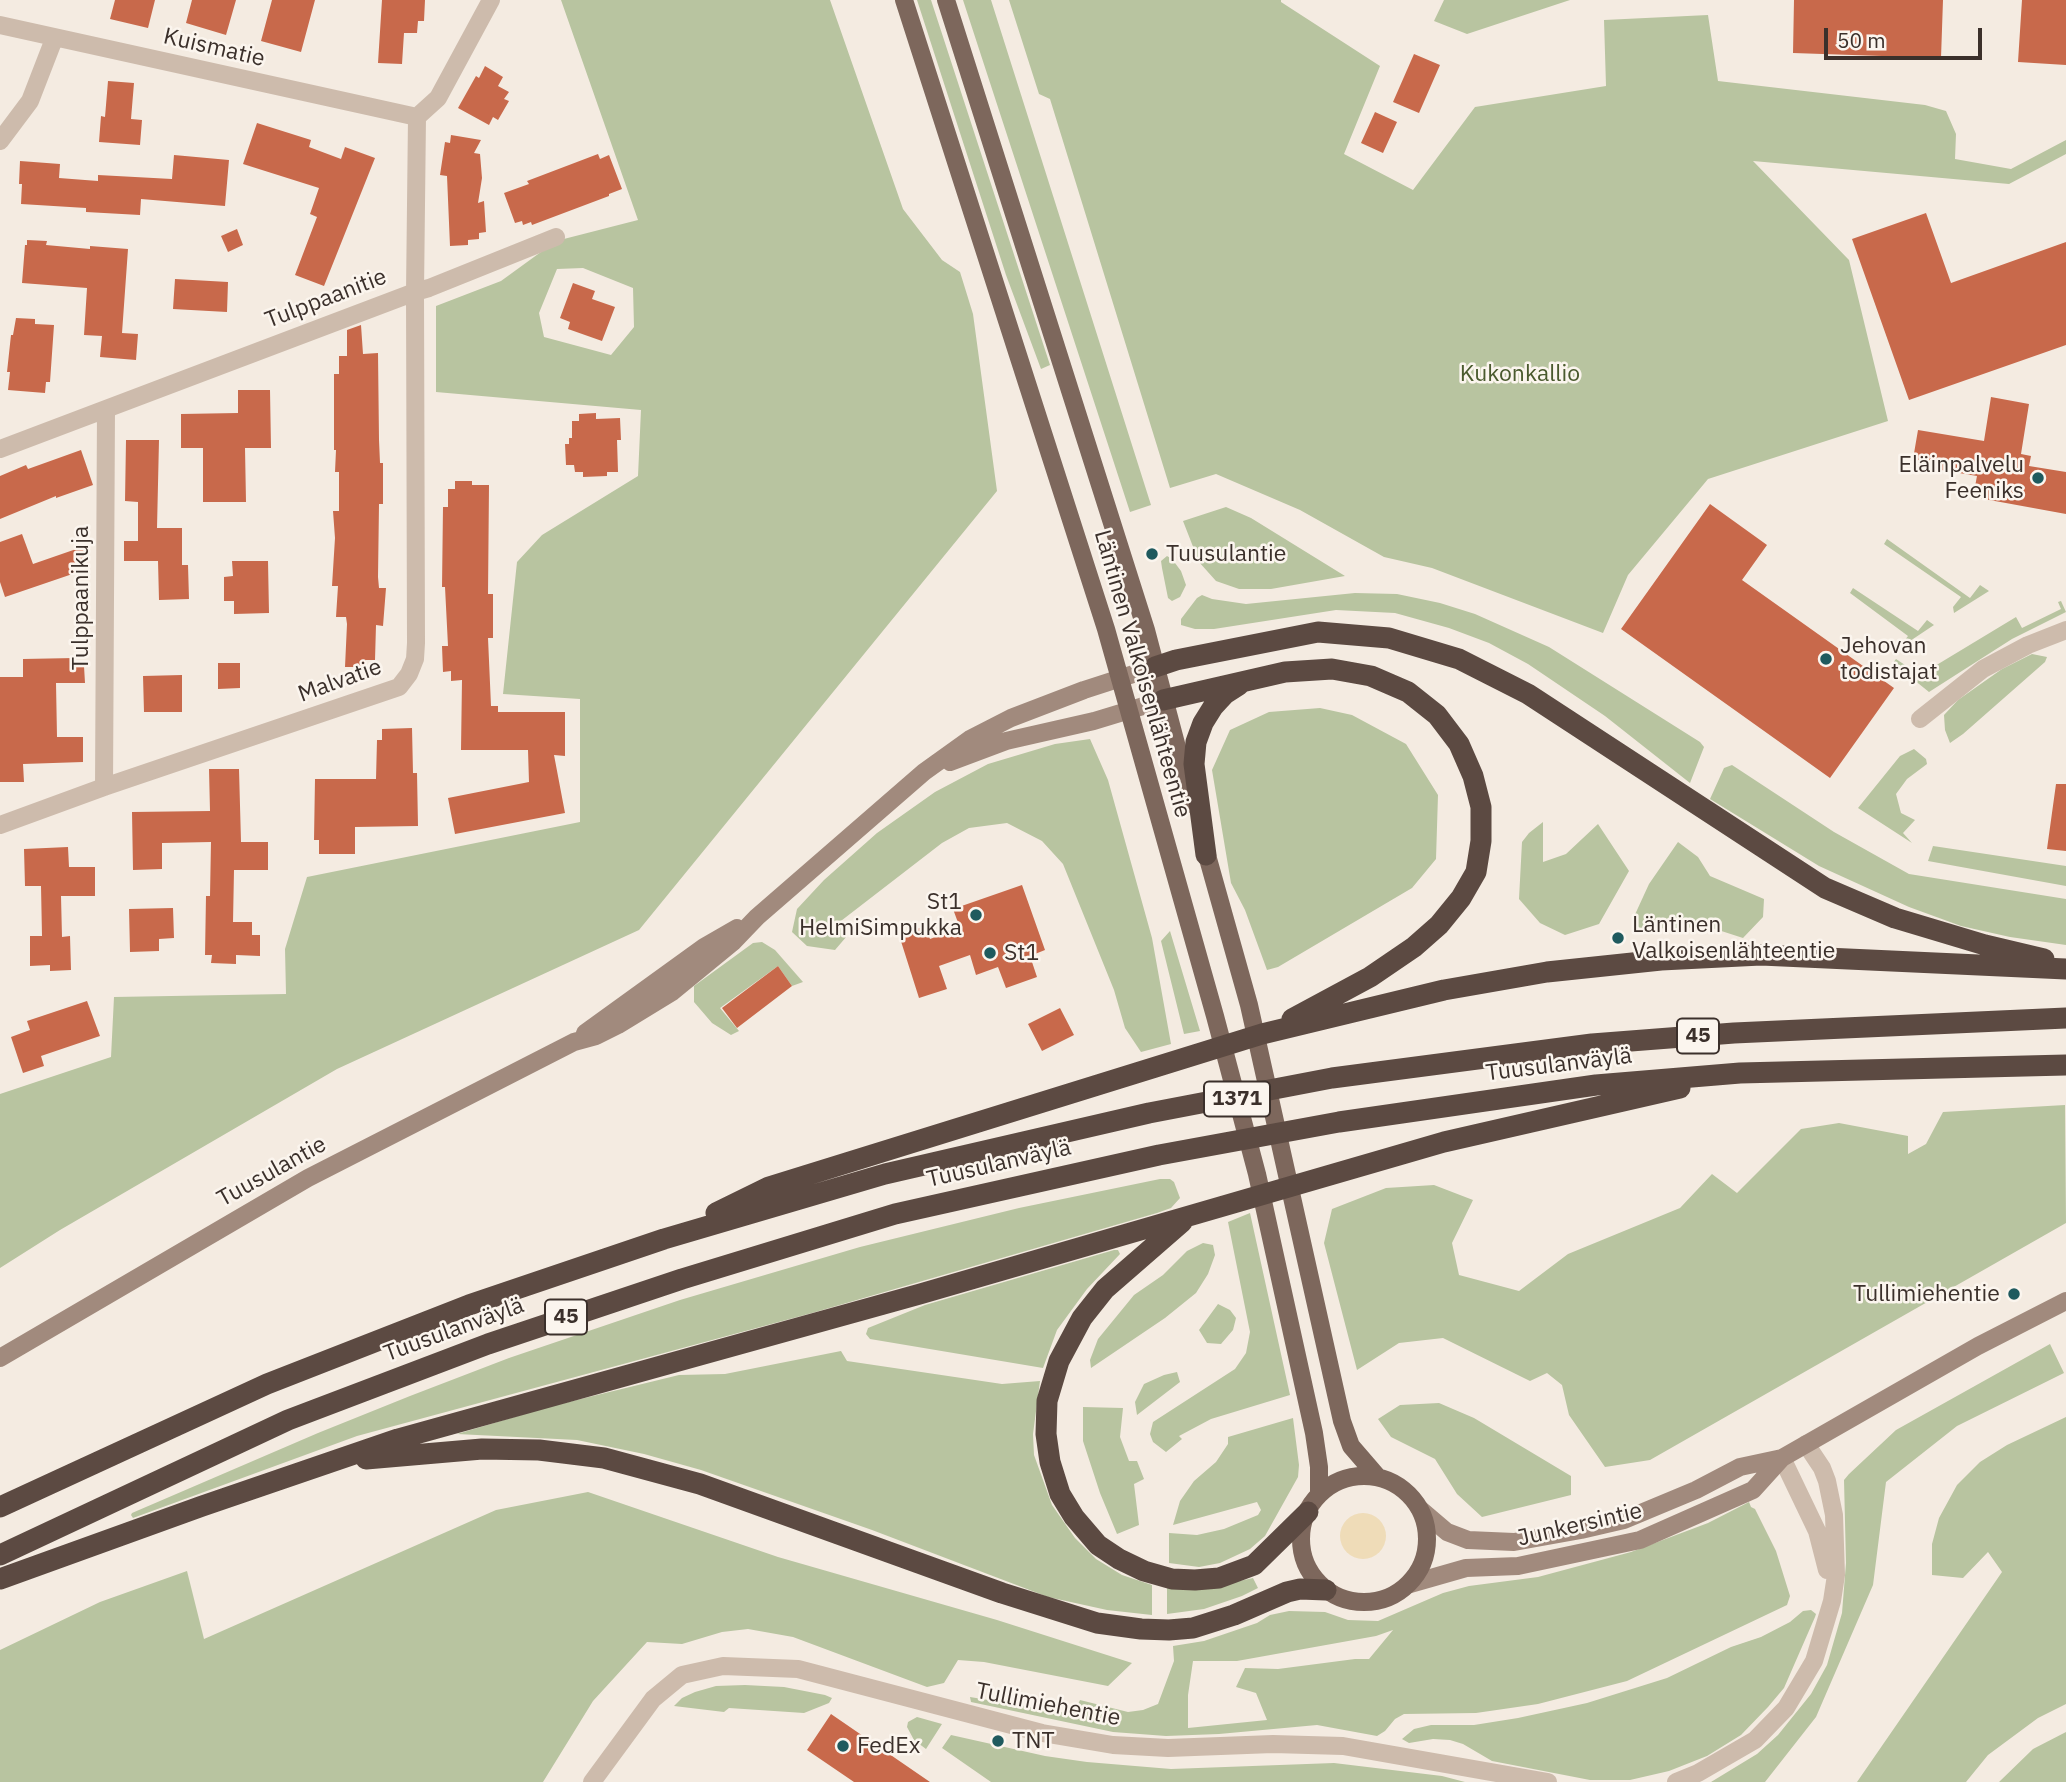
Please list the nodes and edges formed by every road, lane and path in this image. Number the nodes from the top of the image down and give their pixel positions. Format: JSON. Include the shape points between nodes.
{"nodes":[{"id":1,"x":491,"y":0,"type":"edge"},
{"id":2,"x":904,"y":0,"type":"edge"},
{"id":3,"x":946,"y":0,"type":"edge"},
{"id":4,"x":0,"y":25,"type":"edge"},
{"id":5,"x":54,"y":39,"type":"junction"},
{"id":6,"x":416,"y":117,"type":"junction"},
{"id":7,"x":0,"y":141,"type":"edge"},
{"id":8,"x":556,"y":237,"type":"dead end"},
{"id":9,"x":415,"y":292,"type":"junction"},
{"id":10,"x":106,"y":410,"type":"junction"},
{"id":11,"x":0,"y":449,"type":"edge"},
{"id":12,"x":2066,"y":630,"type":"edge"},
{"id":13,"x":1155,"y":667,"type":"junction"},
{"id":14,"x":1120,"y":676,"type":"junction"},
{"id":15,"x":1243,"y":681,"type":"junction"},
{"id":16,"x":1163,"y":700,"type":"junction"},
{"id":17,"x":1129,"y":710,"type":"junction"},
{"id":18,"x":1920,"y":719,"type":"dead end"},
{"id":19,"x":924,"y":772,"type":"junction"},
{"id":20,"x":104,"y":787,"type":"junction"},
{"id":21,"x":0,"y":825,"type":"edge"},
{"id":22,"x":1206,"y":855,"type":"junction"},
{"id":23,"x":2066,"y":966,"type":"edge"},
{"id":24,"x":1312,"y":1016,"type":"junction"},
{"id":25,"x":2066,"y":1018,"type":"edge"},
{"id":26,"x":2066,"y":1065,"type":"edge"},
{"id":27,"x":1740,"y":1073,"type":"junction"},
{"id":28,"x":1192,"y":1214,"type":"junction"},
{"id":29,"x":664,"y":1239,"type":"junction"},
{"id":30,"x":2066,"y":1301,"type":"edge"},
{"id":31,"x":0,"y":1358,"type":"edge"},
{"id":32,"x":1806,"y":1444,"type":"junction"},
{"id":33,"x":1782,"y":1458,"type":"junction"},
{"id":34,"x":296,"y":1473,"type":"junction"},
{"id":35,"x":1376,"y":1475,"type":"junction"},
{"id":36,"x":1313,"y":1503,"type":"junction"},
{"id":37,"x":0,"y":1507,"type":"edge"},
{"id":38,"x":1420,"y":1509,"type":"junction"},
{"id":39,"x":0,"y":1555,"type":"edge"},
{"id":40,"x":0,"y":1579,"type":"edge"},
{"id":41,"x":1410,"y":1584,"type":"junction"},
{"id":42,"x":1326,"y":1590,"type":"junction"},
{"id":43,"x":1832,"y":1601,"type":"junction"},
{"id":44,"x":592,"y":1782,"type":"edge"},
{"id":45,"x":1548,"y":1782,"type":"edge"},
{"id":46,"x":1676,"y":1782,"type":"edge"}],
"edges":[{"from":1,"to":6,"type":"street","via":[[438,97]]},
{"from":2,"to":14,"type":"main road","name":"Läntinen Valkoisenlähteentie"},
{"from":3,"to":13,"type":"main road","name":"Läntinen Valkoisenlähteentie"},
{"from":4,"to":5,"type":"street","name":"Kuismatie"},
{"from":5,"to":6,"type":"street","name":"Kuismatie"},
{"from":5,"to":7,"type":"street","via":[[30,101]]},
{"from":6,"to":9,"type":"street","name":"Tulppaanitie"},
{"from":8,"to":9,"type":"street"},
{"from":9,"to":10,"type":"street","name":"Tulppaanitie"},
{"from":9,"to":20,"type":"street","name":"Malvatie","via":[[416,643],[409,674],[399,687],[385,694]]},
{"from":10,"to":11,"type":"street","name":"Tulppaanitie"},
{"from":10,"to":20,"type":"street","name":"Tulppaanikuja"},
{"from":12,"to":18,"type":"street","via":[[1983,669]]},
{"from":13,"to":14,"type":"main road","name":"Tuusulantie"},
{"from":13,"to":16,"type":"main road","name":"Läntinen Valkoisenlähteentie","number":"1371"},
{"from":13,"to":23,"type":"highway","via":[[1318,632],[1389,638],[1459,659],[1528,694],[1825,888],[1895,918]]},
{"from":14,"to":17,"type":"main road","name":"Läntinen Valkoisenlähteentie"},
{"from":14,"to":19,"type":"main road","name":"Tuusulantie","via":[[1011,718],[970,739]]},
{"from":15,"to":16,"type":"highway"},
{"from":15,"to":22,"type":"highway","via":[[1213,707],[1196,742],[1194,764]]},
{"from":15,"to":24,"type":"highway","via":[[1332,669],[1371,676],[1408,692],[1437,715],[1459,744],[1481,807],[1476,872],[1461,898],[1414,947]]},
{"from":16,"to":17,"type":"main road","name":"Tuusulantie"},
{"from":16,"to":22,"type":"main road","name":"Läntinen Valkoisenlähteentie","number":"1371"},
{"from":17,"to":19,"type":"main road","name":"Tuusulantie","via":[[1006,741]]},
{"from":17,"to":36,"type":"main road","name":"Läntinen Valkoisenlähteentie","number":"1371","via":[[1256,1174],[1314,1433],[1319,1467]]},
{"from":19,"to":31,"type":"main road","name":"Tuusulantie","via":[[757,917],[704,947],[574,1042],[308,1178]]},
{"from":20,"to":21,"type":"street","name":"Malvatie"},
{"from":22,"to":35,"type":"main road","name":"Läntinen Valkoisenlähteentie","number":"1371","via":[[1249,1005],[1342,1421],[1351,1446]]},
{"from":23,"to":24,"type":"highway","via":[[1761,955],[1661,960],[1547,972]]},
{"from":24,"to":29,"type":"highway","via":[[769,1187]]},
{"from":25,"to":29,"type":"highway","name":"Tuusulanväylä","number":"45","via":[[1592,1044],[1332,1078],[1149,1112],[886,1174]]},
{"from":26,"to":27,"type":"highway","name":"Tuusulanväylä","number":"45"},
{"from":27,"to":28,"type":"highway","via":[[1444,1142]]},
{"from":27,"to":39,"type":"highway","name":"Tuusulanväylä","number":"45","via":[[1596,1085],[1339,1122],[1159,1155],[895,1214],[488,1344],[288,1420]]},
{"from":28,"to":34,"type":"highway","via":[[398,1439]]},
{"from":28,"to":36,"type":"highway","via":[[1105,1289],[1082,1318],[1059,1361],[1047,1401],[1046,1434],[1057,1486],[1074,1517],[1098,1545],[1144,1571],[1172,1579],[1219,1578],[1254,1565]]},
{"from":29,"to":37,"type":"highway","name":"Tuusulanväylä","number":"45","via":[[469,1306],[267,1384]]},
{"from":30,"to":32,"type":"main road","name":"Junkersintie"},
{"from":32,"to":33,"type":"main road","name":"Junkersintie"},
{"from":32,"to":43,"type":"street","via":[[1822,1468],[1834,1515]]},
{"from":33,"to":38,"type":"main road","name":"Junkersintie","via":[[1740,1467],[1625,1520],[1514,1542],[1468,1540],[1447,1532]]},
{"from":33,"to":41,"type":"main road","name":"Junkersintie","via":[[1753,1490],[1640,1540],[1518,1566],[1466,1568]]},
{"from":33,"to":43,"type":"street","via":[[1817,1531]]},
{"from":34,"to":40,"type":"highway"},
{"from":34,"to":42,"type":"highway","via":[[375,1458],[482,1449],[604,1458],[700,1484],[1002,1594],[1097,1623],[1141,1629],[1194,1628],[1287,1592]]},
{"from":35,"to":36,"type":"main road","via":[[1339,1479]]},
{"from":35,"to":38,"type":"main road","via":[[1409,1493]]},
{"from":36,"to":42,"type":"main road","via":[[1302,1537],[1306,1562]]},
{"from":38,"to":41,"type":"main road","via":[[1426,1545]]},
{"from":41,"to":42,"type":"main road","via":[[1369,1604]]},
{"from":43,"to":46,"type":"street","via":[[1814,1661],[1786,1708],[1755,1740]]},
{"from":44,"to":45,"type":"street","name":"Tullimiehentie","via":[[653,1699],[682,1675],[723,1666],[798,1669],[1042,1733],[1113,1745],[1343,1746]]}]}
